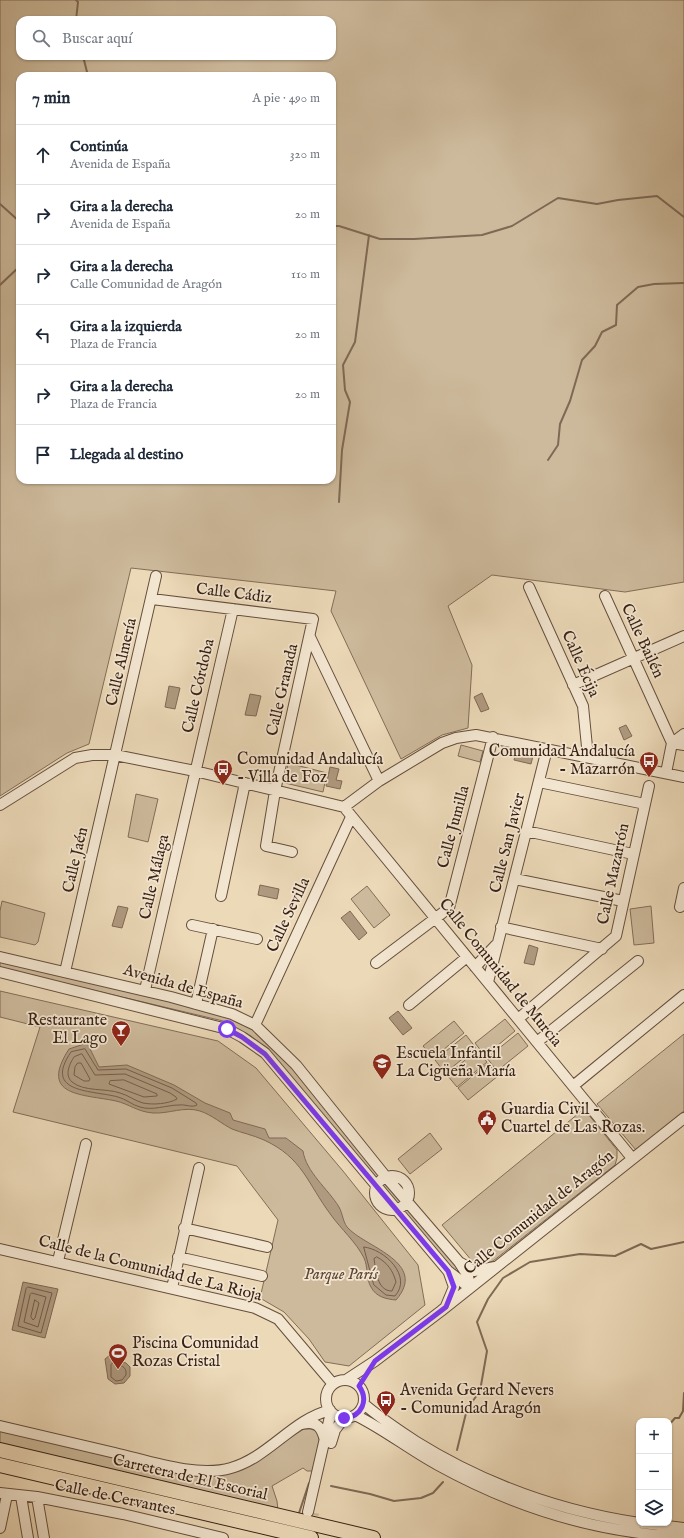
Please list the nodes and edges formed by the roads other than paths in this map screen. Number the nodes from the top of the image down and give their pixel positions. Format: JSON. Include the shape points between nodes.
{"nodes":[{"id":1,"x":156,"y":576,"type":"dead end"},
{"id":2,"x":529,"y":587,"type":"dead end"},
{"id":3,"x":605,"y":596,"type":"dead end"},
{"id":4,"x":152,"y":599,"type":"junction"},
{"id":5,"x":233,"y":609,"type":"junction"},
{"id":6,"x":314,"y":619,"type":"joint"},
{"id":7,"x":684,"y":636,"type":"edge"},
{"id":8,"x":310,"y":637,"type":"junction"},
{"id":9,"x":634,"y":658,"type":"junction"},
{"id":10,"x":573,"y":685,"type":"junction"},
{"id":11,"x":684,"y":734,"type":"edge"},
{"id":12,"x":494,"y":737,"type":"junction"},
{"id":13,"x":672,"y":743,"type":"junction"},
{"id":14,"x":684,"y":746,"type":"edge"},
{"id":15,"x":546,"y":749,"type":"junction"},
{"id":16,"x":115,"y":755,"type":"junction"},
{"id":17,"x":588,"y":757,"type":"junction"},
{"id":18,"x":195,"y":771,"type":"junction"},
{"id":19,"x":666,"y":773,"type":"junction"},
{"id":20,"x":684,"y":777,"type":"edge"},
{"id":21,"x":380,"y":781,"type":"junction"},
{"id":22,"x":539,"y":782,"type":"junction"},
{"id":23,"x":245,"y":784,"type":"junction"},
{"id":24,"x":650,"y":786,"type":"dead end"},
{"id":25,"x":275,"y":791,"type":"junction"},
{"id":26,"x":645,"y":804,"type":"junction"},
{"id":27,"x":0,"y":805,"type":"edge"},
{"id":28,"x":344,"y":808,"type":"junction"},
{"id":29,"x":351,"y":817,"type":"junction"},
{"id":30,"x":526,"y":831,"type":"junction"},
{"id":31,"x":292,"y":852,"type":"dead end"},
{"id":32,"x":634,"y":854,"type":"junction"},
{"id":33,"x":515,"y":879,"type":"junction"},
{"id":34,"x":684,"y":888,"type":"edge"},
{"id":35,"x":221,"y":896,"type":"dead end"},
{"id":36,"x":623,"y":902,"type":"junction"},
{"id":37,"x":680,"y":907,"type":"dead end"},
{"id":38,"x":435,"y":918,"type":"junction"},
{"id":39,"x":192,"y":925,"type":"dead end"},
{"id":40,"x":501,"y":927,"type":"junction"},
{"id":41,"x":213,"y":929,"type":"junction"},
{"id":42,"x":257,"y":939,"type":"dead end"},
{"id":43,"x":497,"y":944,"type":"junction"},
{"id":44,"x":602,"y":949,"type":"junction"},
{"id":45,"x":0,"y":957,"type":"edge"},
{"id":46,"x":467,"y":957,"type":"junction"},
{"id":47,"x":638,"y":961,"type":"dead end"},
{"id":48,"x":376,"y":963,"type":"dead end"},
{"id":49,"x":475,"y":967,"type":"junction"},
{"id":50,"x":0,"y":972,"type":"edge"},
{"id":51,"x":65,"y":972,"type":"junction"},
{"id":52,"x":488,"y":982,"type":"junction"},
{"id":53,"x":145,"y":990,"type":"junction"},
{"id":54,"x":684,"y":994,"type":"edge"},
{"id":55,"x":196,"y":1004,"type":"junction"},
{"id":56,"x":409,"y":1005,"type":"dead end"},
{"id":57,"x":518,"y":1019,"type":"junction"},
{"id":58,"x":255,"y":1025,"type":"junction"},
{"id":59,"x":537,"y":1042,"type":"junction"},
{"id":60,"x":573,"y":1086,"type":"junction"},
{"id":61,"x":684,"y":1118,"type":"edge"},
{"id":62,"x":86,"y":1144,"type":"dead end"},
{"id":63,"x":632,"y":1158,"type":"junction"},
{"id":64,"x":199,"y":1168,"type":"dead end"},
{"id":65,"x":386,"y":1177,"type":"junction"},
{"id":66,"x":376,"y":1186,"type":"junction"},
{"id":67,"x":408,"y":1201,"type":"junction"},
{"id":68,"x":397,"y":1210,"type":"junction"},
{"id":69,"x":184,"y":1228,"type":"junction"},
{"id":70,"x":267,"y":1247,"type":"dead end"},
{"id":71,"x":0,"y":1249,"type":"edge"},
{"id":72,"x":178,"y":1257,"type":"junction"},
{"id":73,"x":58,"y":1261,"type":"junction"},
{"id":74,"x":460,"y":1262,"type":"junction"},
{"id":75,"x":497,"y":1267,"type":"junction"},
{"id":76,"x":448,"y":1271,"type":"junction"},
{"id":77,"x":262,"y":1276,"type":"dead end"},
{"id":78,"x":172,"y":1288,"type":"junction"},
{"id":79,"x":470,"y":1288,"type":"junction"},
{"id":80,"x":446,"y":1307,"type":"junction"},
{"id":81,"x":375,"y":1361,"type":"junction"},
{"id":82,"x":346,"y":1380,"type":"junction"},
{"id":83,"x":333,"y":1384,"type":"junction"},
{"id":84,"x":359,"y":1386,"type":"junction"},
{"id":85,"x":326,"y":1398,"type":"junction"},
{"id":86,"x":364,"y":1404,"type":"junction"},
{"id":87,"x":330,"y":1411,"type":"junction"},
{"id":88,"x":356,"y":1415,"type":"junction"},
{"id":89,"x":344,"y":1418,"type":"junction"},
{"id":90,"x":298,"y":1425,"type":"junction"},
{"id":91,"x":0,"y":1426,"type":"edge"},
{"id":92,"x":325,"y":1441,"type":"junction"},
{"id":93,"x":0,"y":1450,"type":"edge"},
{"id":94,"x":438,"y":1460,"type":"junction"},
{"id":95,"x":0,"y":1465,"type":"edge"},
{"id":96,"x":4,"y":1494,"type":"edge"},
{"id":97,"x":21,"y":1496,"type":"junction"},
{"id":98,"x":37,"y":1497,"type":"junction"},
{"id":99,"x":636,"y":1522,"type":"edge"},
{"id":100,"x":666,"y":1526,"type":"edge"},
{"id":101,"x":0,"y":1528,"type":"edge"},
{"id":102,"x":684,"y":1528,"type":"edge"},
{"id":103,"x":272,"y":1529,"type":"junction"},
{"id":104,"x":684,"y":1536,"type":"edge"},
{"id":105,"x":28,"y":1538,"type":"edge"},
{"id":106,"x":44,"y":1538,"type":"edge"},
{"id":107,"x":223,"y":1538,"type":"edge"},
{"id":108,"x":304,"y":1538,"type":"edge"},
{"id":109,"x":311,"y":1538,"type":"edge"},
{"id":110,"x":373,"y":1538,"type":"edge"}],
"edges":[{"from":1,"to":4,"type":"street","name":"Calle Almería"},
{"from":2,"to":10,"type":"street","name":"Calle Écija"},
{"from":3,"to":9,"type":"street","name":"Calle Bailén"},
{"from":4,"to":5,"type":"street","name":"Calle Cádiz"},
{"from":4,"to":16,"type":"street","name":"Calle Almería"},
{"from":5,"to":6,"type":"street","name":"Calle Cádiz"},
{"from":5,"to":18,"type":"street","name":"Calle Córdoba"},
{"from":6,"to":8,"type":"street","name":"Calle Granada"},
{"from":7,"to":9,"type":"street"},
{"from":8,"to":21,"type":"street"},
{"from":8,"to":25,"type":"street","name":"Calle Granada"},
{"from":9,"to":10,"type":"street"},
{"from":9,"to":13,"type":"street","name":"Calle Bailén"},
{"from":10,"to":17,"type":"street","name":"Calle Écija","via":[[583,706]]},
{"from":11,"to":13,"type":"street"},
{"from":12,"to":15,"type":"street"},
{"from":12,"to":21,"type":"street","via":[[476,735],[442,743]]},
{"from":12,"to":38,"type":"street","name":"Calle Jumilla","via":[[448,908]]},
{"from":13,"to":14,"type":"street"},
{"from":13,"to":19,"type":"street"},
{"from":15,"to":17,"type":"street"},
{"from":15,"to":22,"type":"street","name":"Calle San Javier"},
{"from":16,"to":18,"type":"street"},
{"from":16,"to":27,"type":"street","via":[[75,758]]},
{"from":16,"to":51,"type":"street","name":"Calle Jaén"},
{"from":17,"to":19,"type":"street"},
{"from":18,"to":23,"type":"street"},
{"from":18,"to":53,"type":"street","name":"Calle Málaga"},
{"from":19,"to":20,"type":"street"},
{"from":21,"to":28,"type":"street"},
{"from":22,"to":26,"type":"street"},
{"from":22,"to":30,"type":"street","name":"Calle San Javier"},
{"from":23,"to":25,"type":"street"},
{"from":23,"to":35,"type":"street"},
{"from":24,"to":26,"type":"street","name":"Calle Mazarrón"},
{"from":25,"to":28,"type":"street"},
{"from":25,"to":31,"type":"street","name":"Calle Granada","via":[[266,846]]},
{"from":26,"to":32,"type":"street","name":"Calle Mazarrón"},
{"from":28,"to":29,"type":"street","name":"Calle Comunidad de Murcia"},
{"from":29,"to":38,"type":"street","name":"Calle Comunidad de Murcia"},
{"from":29,"to":58,"type":"street","name":"Calle Sevilla"},
{"from":30,"to":32,"type":"street"},
{"from":30,"to":33,"type":"street","name":"Calle San Javier"},
{"from":32,"to":36,"type":"street","name":"Calle Mazarrón"},
{"from":33,"to":36,"type":"street"},
{"from":33,"to":40,"type":"street","name":"Calle San Javier"},
{"from":34,"to":37,"type":"street"},
{"from":36,"to":44,"type":"street","name":"Calle Mazarrón","via":[[616,936]]},
{"from":38,"to":46,"type":"street","name":"Calle Comunidad de Murcia"},
{"from":38,"to":48,"type":"street","name":"Calle Jumilla"},
{"from":39,"to":41,"type":"street"},
{"from":40,"to":43,"type":"street","name":"Calle San Javier"},
{"from":40,"to":44,"type":"street"},
{"from":41,"to":42,"type":"street"},
{"from":41,"to":55,"type":"street"},
{"from":43,"to":49,"type":"street"},
{"from":43,"to":52,"type":"street","name":"Calle San Javier"},
{"from":44,"to":57,"type":"street","name":"Calle Mazarrón"},
{"from":45,"to":51,"type":"street","name":"Avenida de España"},
{"from":46,"to":49,"type":"street","name":"Calle Comunidad de Murcia"},
{"from":46,"to":56,"type":"street"},
{"from":47,"to":59,"type":"street"},
{"from":49,"to":52,"type":"street","name":"Calle Comunidad de Murcia"},
{"from":50,"to":66,"type":"street","name":"Avenida de España","via":[[227,1029],[242,1037],[265,1054]]},
{"from":51,"to":53,"type":"street","name":"Avenida de España"},
{"from":52,"to":57,"type":"street","name":"Calle Comunidad de Murcia"},
{"from":53,"to":55,"type":"street","name":"Avenida de España"},
{"from":54,"to":60,"type":"street"},
{"from":55,"to":58,"type":"street","name":"Avenida de España","via":[[232,1014]]},
{"from":57,"to":59,"type":"street","name":"Calle Comunidad de Murcia"},
{"from":58,"to":65,"type":"street","name":"Avenida de España","via":[[296,1065]]},
{"from":59,"to":60,"type":"street","name":"Calle Comunidad de Murcia"},
{"from":60,"to":63,"type":"street","name":"Calle Comunidad de Murcia"},
{"from":61,"to":63,"type":"street","name":"Calle Comunidad de Aragón"},
{"from":62,"to":73,"type":"street"},
{"from":63,"to":75,"type":"street","name":"Calle Comunidad de Aragón"},
{"from":64,"to":69,"type":"street"},
{"from":65,"to":66,"type":"street"},
{"from":65,"to":67,"type":"street","name":"Avenida de España"},
{"from":66,"to":68,"type":"street","name":"Avenida de España"},
{"from":67,"to":68,"type":"street"},
{"from":67,"to":74,"type":"street","name":"Avenida de España"},
{"from":68,"to":76,"type":"street","name":"Avenida de España"},
{"from":69,"to":70,"type":"street"},
{"from":69,"to":72,"type":"street"},
{"from":71,"to":73,"type":"street","name":"Calle de la Comunidad de La Rioja"},
{"from":72,"to":77,"type":"street"},
{"from":72,"to":78,"type":"street"},
{"from":73,"to":78,"type":"street","name":"Calle de la Comunidad de La Rioja"},
{"from":74,"to":75,"type":"street","name":"Avenida de España","via":[[474,1271]]},
{"from":74,"to":79,"type":"street","name":"Avenida de España","via":[[468,1276]]},
{"from":75,"to":79,"type":"street","name":"Calle Comunidad de Aragón"},
{"from":76,"to":79,"type":"street","name":"Avenida de España"},
{"from":76,"to":80,"type":"street","name":"Avenida de España","via":[[454,1287]]},
{"from":78,"to":83,"type":"street","name":"Calle de la Comunidad de La Rioja","via":[[255,1308],[278,1319]]},
{"from":79,"to":80,"type":"street","name":"Calle Comunidad de Aragón"},
{"from":80,"to":81,"type":"street","name":"Calle Comunidad de Aragón"},
{"from":81,"to":82,"type":"street","name":"Calle Comunidad de Aragón"},
{"from":81,"to":84,"type":"street","name":"Calle Comunidad de Aragón"},
{"from":82,"to":83,"type":"street"},
{"from":82,"to":84,"type":"street"},
{"from":83,"to":85,"type":"street"},
{"from":84,"to":86,"type":"street","via":[[364,1394]]},
{"from":85,"to":87,"type":"street"},
{"from":85,"to":90,"type":"street"},
{"from":86,"to":88,"type":"street"},
{"from":86,"to":94,"type":"street"},
{"from":87,"to":89,"type":"street"},
{"from":87,"to":90,"type":"street","via":[[317,1413]]},
{"from":87,"to":92,"type":"street"},
{"from":88,"to":89,"type":"street"},
{"from":88,"to":94,"type":"street"},
{"from":89,"to":92,"type":"street","via":[[335,1430],[311,1513]]},
{"from":90,"to":91,"type":"street","via":[[248,1462],[215,1471],[197,1471]]},
{"from":90,"to":92,"type":"street","via":[[313,1423],[319,1426]]},
{"from":93,"to":110,"type":"highway","name":"Carretera de El Escorial"},
{"from":94,"to":99,"type":"street","via":[[516,1492],[598,1517]]},
{"from":94,"to":104,"type":"street","via":[[473,1484],[512,1500],[589,1524]]},
{"from":95,"to":103,"type":"highway","name":"Carretera de El Escorial"},
{"from":96,"to":97,"type":"street","name":"Calle de Cervantes"},
{"from":96,"to":101,"type":"street"},
{"from":97,"to":98,"type":"street","name":"Calle de Cervantes"},
{"from":97,"to":105,"type":"street"},
{"from":98,"to":106,"type":"street"},
{"from":98,"to":107,"type":"street","name":"Calle de Cervantes"},
{"from":100,"to":102,"type":"street"},
{"from":103,"to":108,"type":"highway"},
{"from":103,"to":109,"type":"highway","name":"Carretera de El Escorial"}]}
